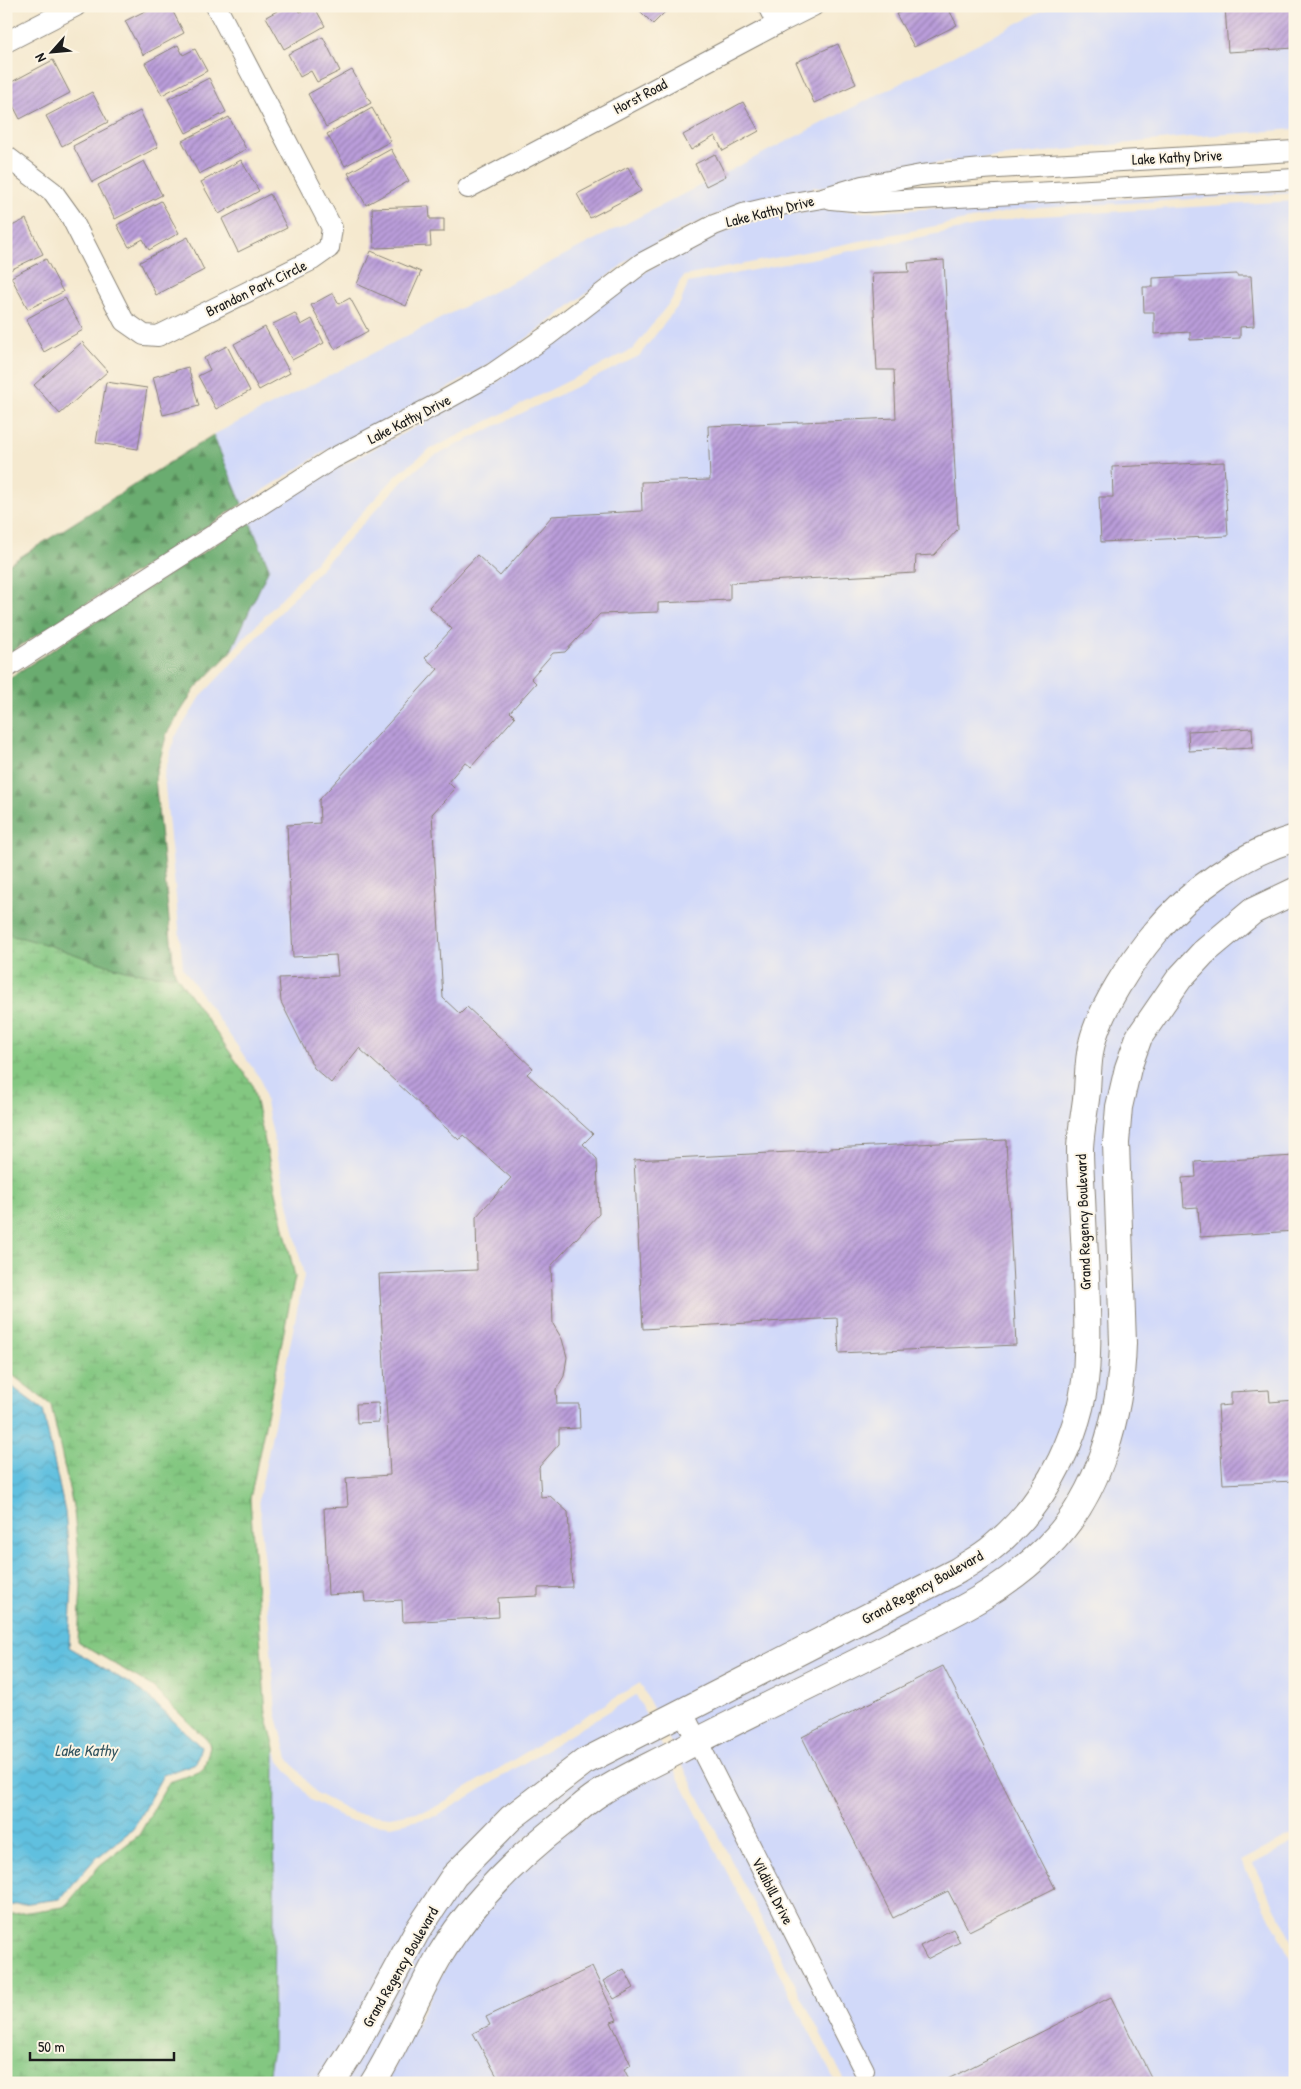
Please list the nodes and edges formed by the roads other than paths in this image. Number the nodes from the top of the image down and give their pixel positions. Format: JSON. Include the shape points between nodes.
{"nodes":[{"id":1,"x":76,"y":6,"type":"edge"},
{"id":2,"x":216,"y":6,"type":"edge"},
{"id":3,"x":813,"y":6,"type":"edge"},
{"id":4,"x":772,"y":15,"type":"edge"},
{"id":5,"x":6,"y":42,"type":"edge"},
{"id":6,"x":1295,"y":151,"type":"edge"},
{"id":7,"x":6,"y":156,"type":"edge"},
{"id":8,"x":1295,"y":179,"type":"edge"},
{"id":9,"x":468,"y":188,"type":"dead end"},
{"id":10,"x":822,"y":198,"type":"junction"},
{"id":11,"x":6,"y":668,"type":"edge"},
{"id":12,"x":1295,"y":838,"type":"edge"},
{"id":13,"x":1295,"y":891,"type":"edge"},
{"id":14,"x":1122,"y":1297,"type":"junction"},
{"id":15,"x":1085,"y":1298,"type":"junction"},
{"id":16,"x":927,"y":1588,"type":"junction"},
{"id":17,"x":944,"y":1619,"type":"junction"},
{"id":18,"x":682,"y":1711,"type":"junction"},
{"id":19,"x":697,"y":1741,"type":"junction"},
{"id":20,"x":454,"y":1876,"type":"junction"},
{"id":21,"x":478,"y":1902,"type":"junction"},
{"id":22,"x":864,"y":2070,"type":"dead end"},
{"id":23,"x":332,"y":2083,"type":"edge"},
{"id":24,"x":373,"y":2083,"type":"edge"}],
"edges":[{"from":1,"to":5,"type":"street"},
{"from":2,"to":7,"type":"street","name":"Brandon Park Circle","via":[[332,228],[330,248],[158,336],[144,335],[124,321],[71,217],[52,192]]},
{"from":3,"to":4,"type":"street","name":"Horst Road"},
{"from":4,"to":9,"type":"street","name":"Horst Road"},
{"from":6,"to":10,"type":"street","name":"Lake Kathy Drive","via":[[982,169],[862,186]]},
{"from":8,"to":10,"type":"street","name":"Lake Kathy Drive","via":[[864,202]]},
{"from":10,"to":11,"type":"street","name":"Lake Kathy Drive","via":[[743,214],[666,249],[642,263],[492,374],[325,463]]},
{"from":12,"to":15,"type":"street","name":"Grand Regency Boulevard","via":[[1273,845],[1234,866],[1167,918],[1146,944],[1107,1006],[1092,1042],[1080,1148]]},
{"from":13,"to":14,"type":"street","name":"Grand Regency Boulevard","via":[[1253,911],[1203,953],[1180,979],[1139,1037],[1118,1107],[1116,1143]]},
{"from":14,"to":15,"type":"street"},
{"from":14,"to":17,"type":"street","name":"Grand Regency Boulevard","via":[[1122,1370],[1118,1403],[1093,1480],[1050,1545],[1019,1573]]},
{"from":15,"to":16,"type":"street","name":"Grand Regency Boulevard","via":[[1087,1355],[1083,1396],[1072,1434],[1048,1485],[1023,1518],[994,1547]]},
{"from":16,"to":17,"type":"street"},
{"from":16,"to":18,"type":"street","name":"Grand Regency Boulevard"},
{"from":17,"to":19,"type":"street","name":"Grand Regency Boulevard"},
{"from":18,"to":19,"type":"street","name":"Vildibill Drive"},
{"from":18,"to":20,"type":"street","name":"Grand Regency Boulevard","via":[[584,1762],[510,1818]]},
{"from":19,"to":21,"type":"street","name":"Grand Regency Boulevard","via":[[600,1793],[530,1848]]},
{"from":19,"to":22,"type":"street","name":"Vildibill Drive"},
{"from":20,"to":21,"type":"street"},
{"from":20,"to":23,"type":"street","name":"Grand Regency Boulevard","via":[[416,1932]]},
{"from":21,"to":24,"type":"street","name":"Grand Regency Boulevard","via":[[441,1954]]}]}
